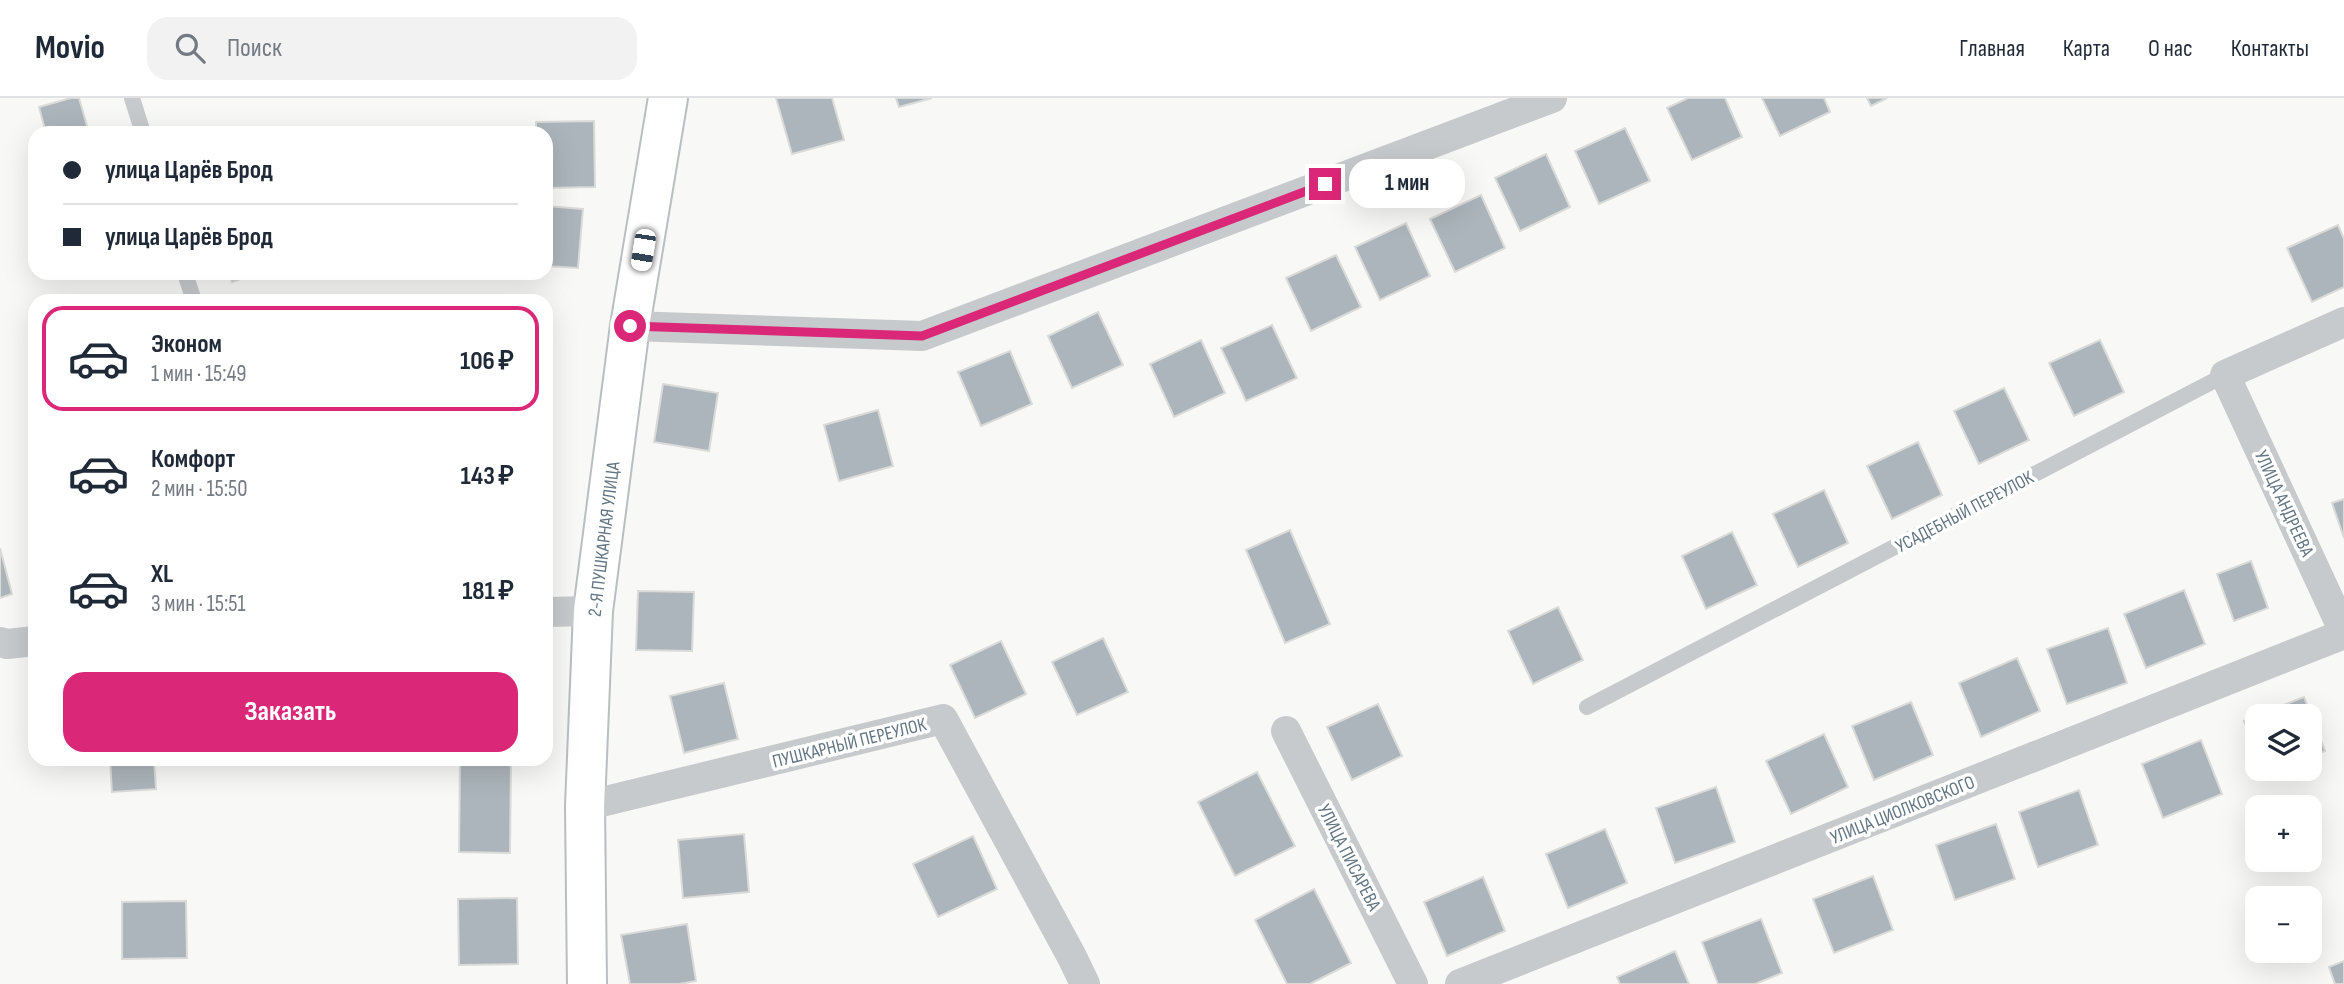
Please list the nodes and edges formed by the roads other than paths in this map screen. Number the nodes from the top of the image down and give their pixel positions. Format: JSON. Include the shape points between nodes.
{"nodes":[{"id":1,"x":132,"y":98,"type":"edge"},
{"id":2,"x":668,"y":98,"type":"edge"},
{"id":3,"x":1552,"y":98,"type":"edge"},
{"id":4,"x":141,"y":126,"type":"edge"},
{"id":5,"x":2344,"y":322,"type":"edge"},
{"id":6,"x":630,"y":326,"type":"junction"},
{"id":7,"x":2225,"y":374,"type":"junction"},
{"id":8,"x":553,"y":611,"type":"edge"},
{"id":9,"x":593,"y":611,"type":"junction"},
{"id":10,"x":2344,"y":633,"type":"edge"},
{"id":11,"x":0,"y":642,"type":"edge"},
{"id":12,"x":28,"y":642,"type":"edge"},
{"id":13,"x":1587,"y":707,"type":"dead end"},
{"id":14,"x":1286,"y":731,"type":"dead end"},
{"id":15,"x":585,"y":806,"type":"junction"},
{"id":16,"x":587,"y":984,"type":"edge"},
{"id":17,"x":1084,"y":984,"type":"edge"},
{"id":18,"x":1413,"y":984,"type":"edge"},
{"id":19,"x":1460,"y":984,"type":"edge"}],
"edges":[{"from":1,"to":4,"type":"lane"},
{"from":2,"to":6,"type":"street","name":"2-Я ПУШКАРНАЯ УЛИЦА"},
{"from":3,"to":6,"type":"street","via":[[922,336]]},
{"from":5,"to":7,"type":"street","name":"УСАДЕБНЫЙ ПЕРЕУЛОК"},
{"from":6,"to":9,"type":"street","name":"2-Я ПУШКАРНАЯ УЛИЦА"},
{"from":7,"to":10,"type":"street","name":"УЛИЦА АНДРЕЕВА"},
{"from":7,"to":13,"type":"lane","name":"УСАДЕБНЫЙ ПЕРЕУЛОК"},
{"from":8,"to":9,"type":"street"},
{"from":9,"to":15,"type":"street","name":"2-Я ПУШКАРНАЯ УЛИЦА"},
{"from":10,"to":19,"type":"street","name":"УЛИЦА ЦИОЛКОВСКОГО"},
{"from":11,"to":12,"type":"street"},
{"from":14,"to":18,"type":"street","name":"УЛИЦА ПИСАРЕВА"},
{"from":15,"to":16,"type":"street","name":"2-Я ПУШКАРНАЯ УЛИЦА"},
{"from":15,"to":17,"type":"street","name":"ПУШКАРНЫЙ ПЕРЕУЛОК","via":[[943,719]]}]}
